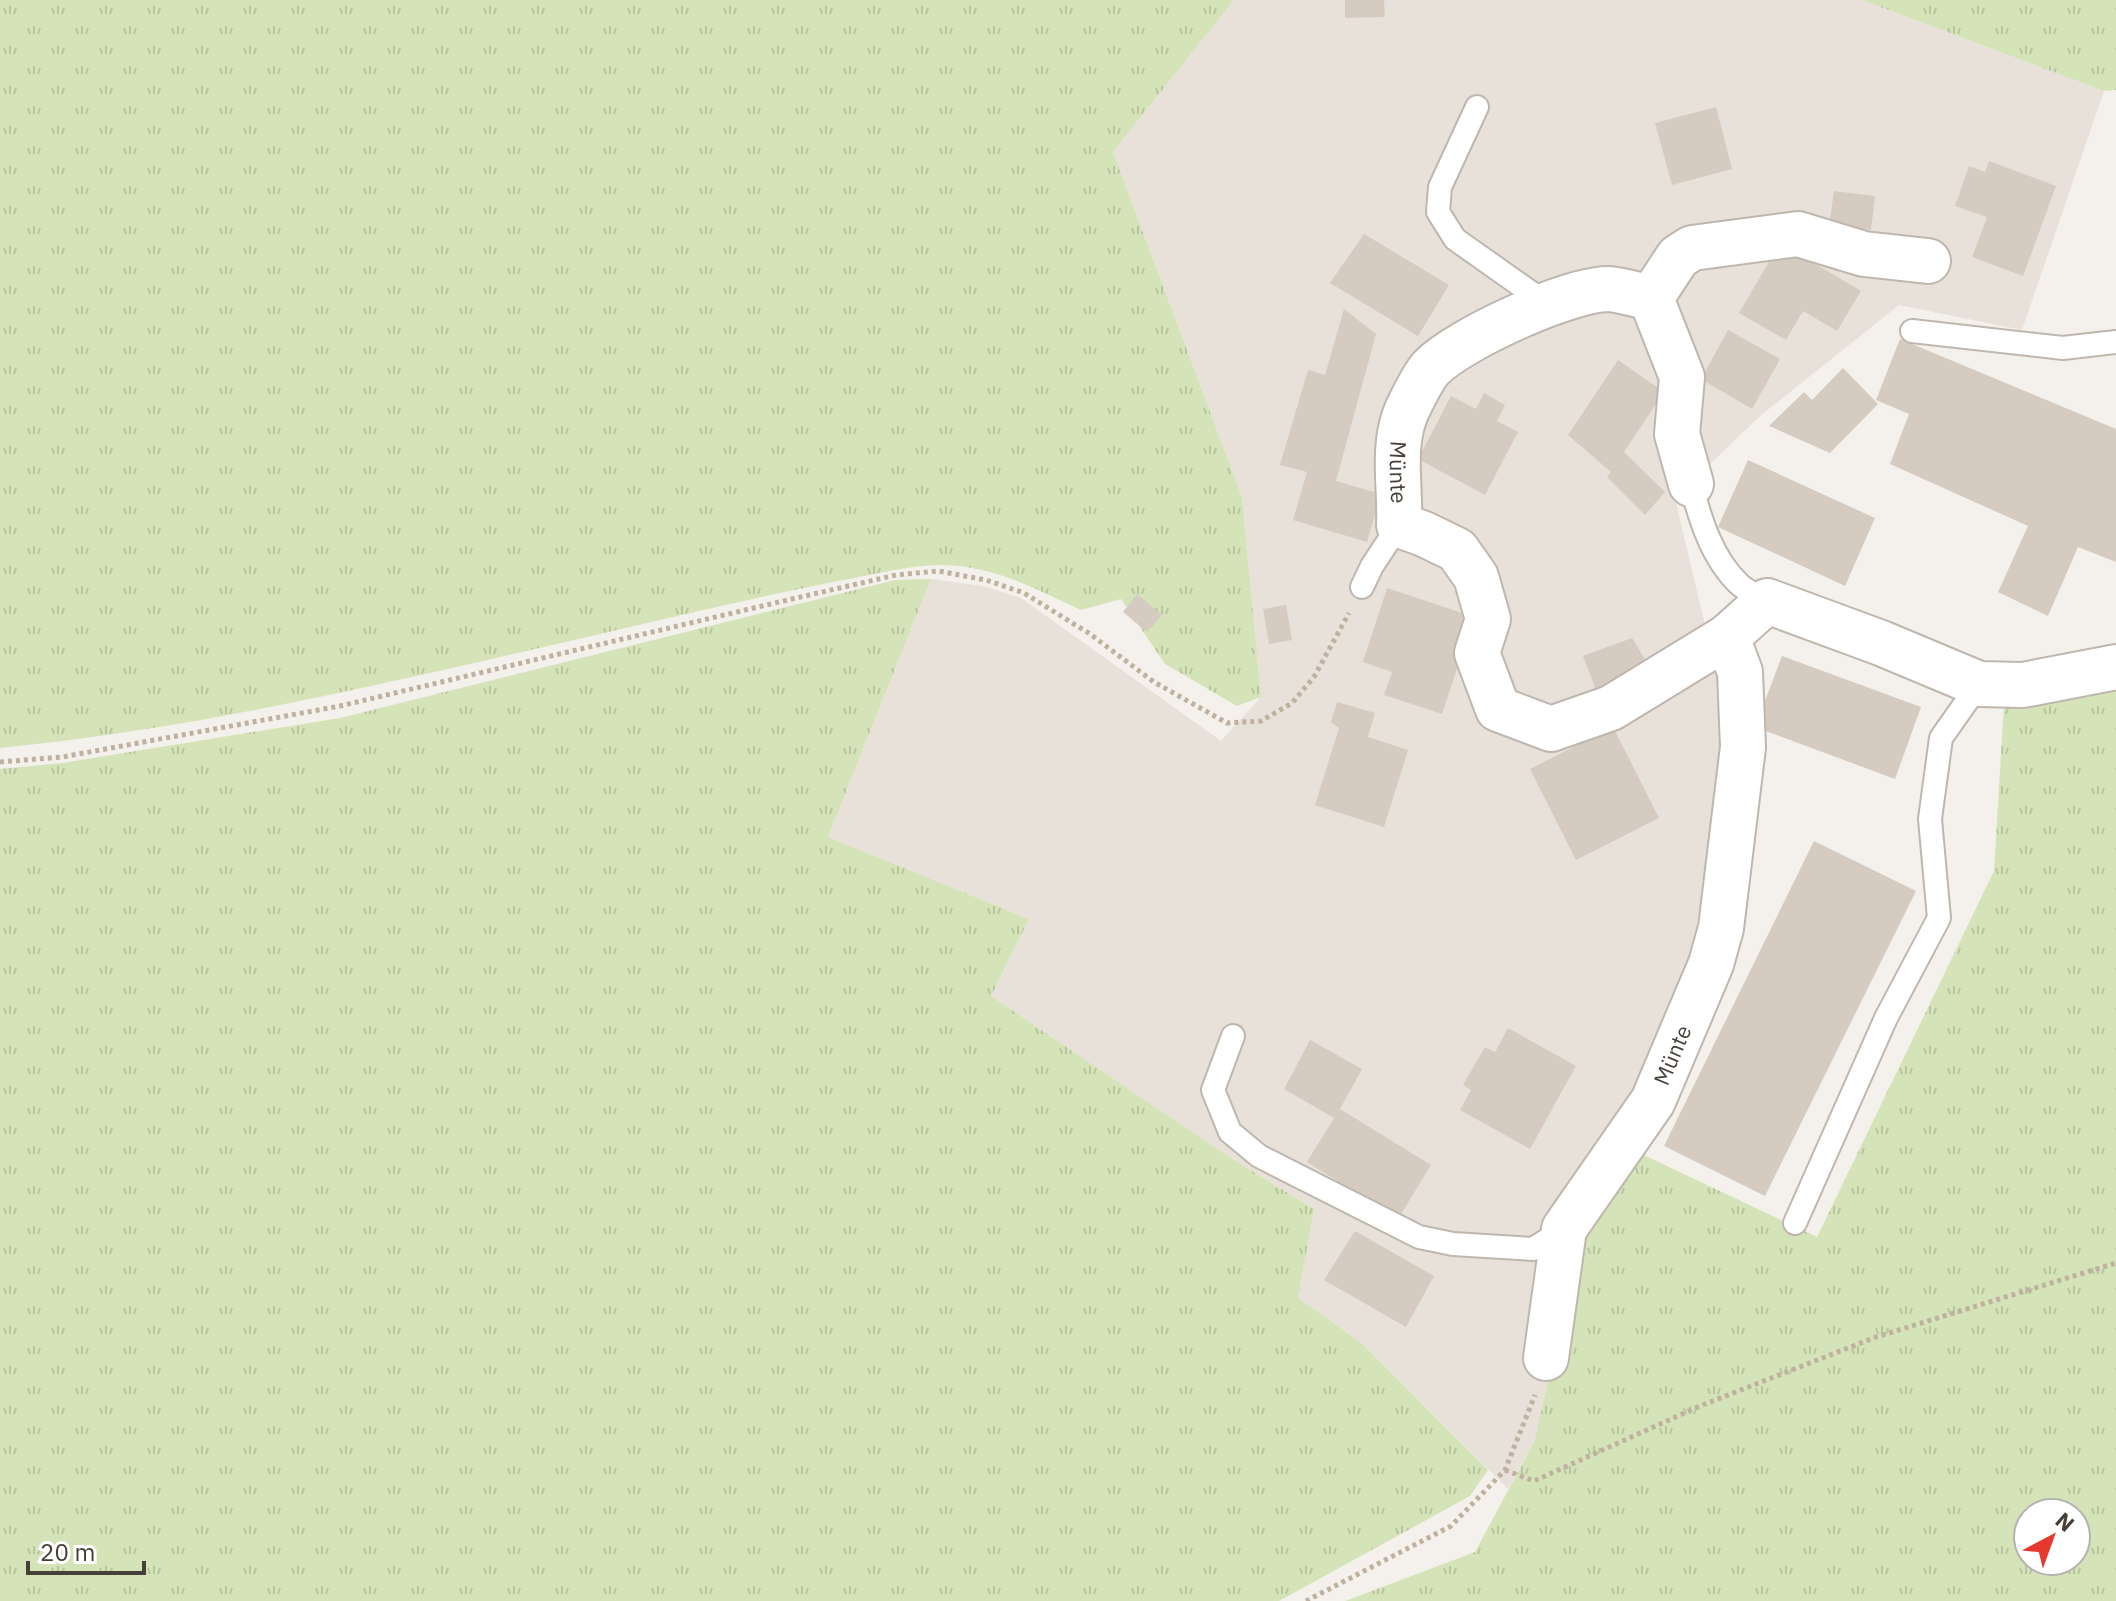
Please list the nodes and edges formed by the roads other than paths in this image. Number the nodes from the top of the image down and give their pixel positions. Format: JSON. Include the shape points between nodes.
{"nodes":[{"id":1,"x":1477,"y":107,"type":"dead end"},
{"id":2,"x":1928,"y":261,"type":"dead end"},
{"id":3,"x":1651,"y":298,"type":"junction"},
{"id":4,"x":1547,"y":304,"type":"junction"},
{"id":5,"x":1912,"y":331,"type":"dead end"},
{"id":6,"x":2116,"y":342,"type":"edge"},
{"id":7,"x":1691,"y":484,"type":"joint"},
{"id":8,"x":1399,"y":525,"type":"junction"},
{"id":9,"x":1362,"y":587,"type":"road end"},
{"id":10,"x":1767,"y":601,"type":"junction"},
{"id":11,"x":1727,"y":637,"type":"junction"},
{"id":12,"x":2116,"y":667,"type":"edge"},
{"id":13,"x":1979,"y":684,"type":"junction"},
{"id":14,"x":1233,"y":1036,"type":"dead end"},
{"id":15,"x":1795,"y":1223,"type":"dead end"},
{"id":16,"x":1564,"y":1229,"type":"junction"},
{"id":17,"x":1546,"y":1358,"type":"road end"}],
"edges":[{"from":1,"to":4,"type":"lane","via":[[1440,187],[1438,212],[1455,239]]},
{"from":2,"to":3,"type":"street","via":[[1864,254],[1798,234],[1692,248],[1678,257]]},
{"from":3,"to":4,"type":"street","name":"Münte","via":[[1611,289]]},
{"from":3,"to":7,"type":"street","via":[[1682,377],[1677,434]]},
{"from":4,"to":8,"type":"street","name":"Münte","via":[[1463,345],[1430,368],[1406,413],[1396,466]]},
{"from":5,"to":6,"type":"lane","via":[[2063,348]]},
{"from":7,"to":10,"type":"lane","via":[[1717,556],[1740,586]]},
{"from":8,"to":9,"type":"lane"},
{"from":8,"to":11,"type":"street","name":"Münte","via":[[1457,550],[1476,577],[1488,619],[1477,653],[1498,709],[1551,729],[1611,708]]},
{"from":10,"to":11,"type":"street","name":"Münte"},
{"from":10,"to":13,"type":"street"},
{"from":11,"to":16,"type":"street","name":"Münte","via":[[1740,672],[1743,747],[1721,928],[1653,1101]]},
{"from":12,"to":13,"type":"street","via":[[2023,685]]},
{"from":13,"to":15,"type":"lane","via":[[1941,738],[1930,819],[1939,918],[1886,1018]]},
{"from":14,"to":16,"type":"lane","via":[[1213,1090],[1230,1132],[1259,1156],[1419,1237],[1533,1249]]},
{"from":16,"to":17,"type":"street","name":"Münte"}]}
